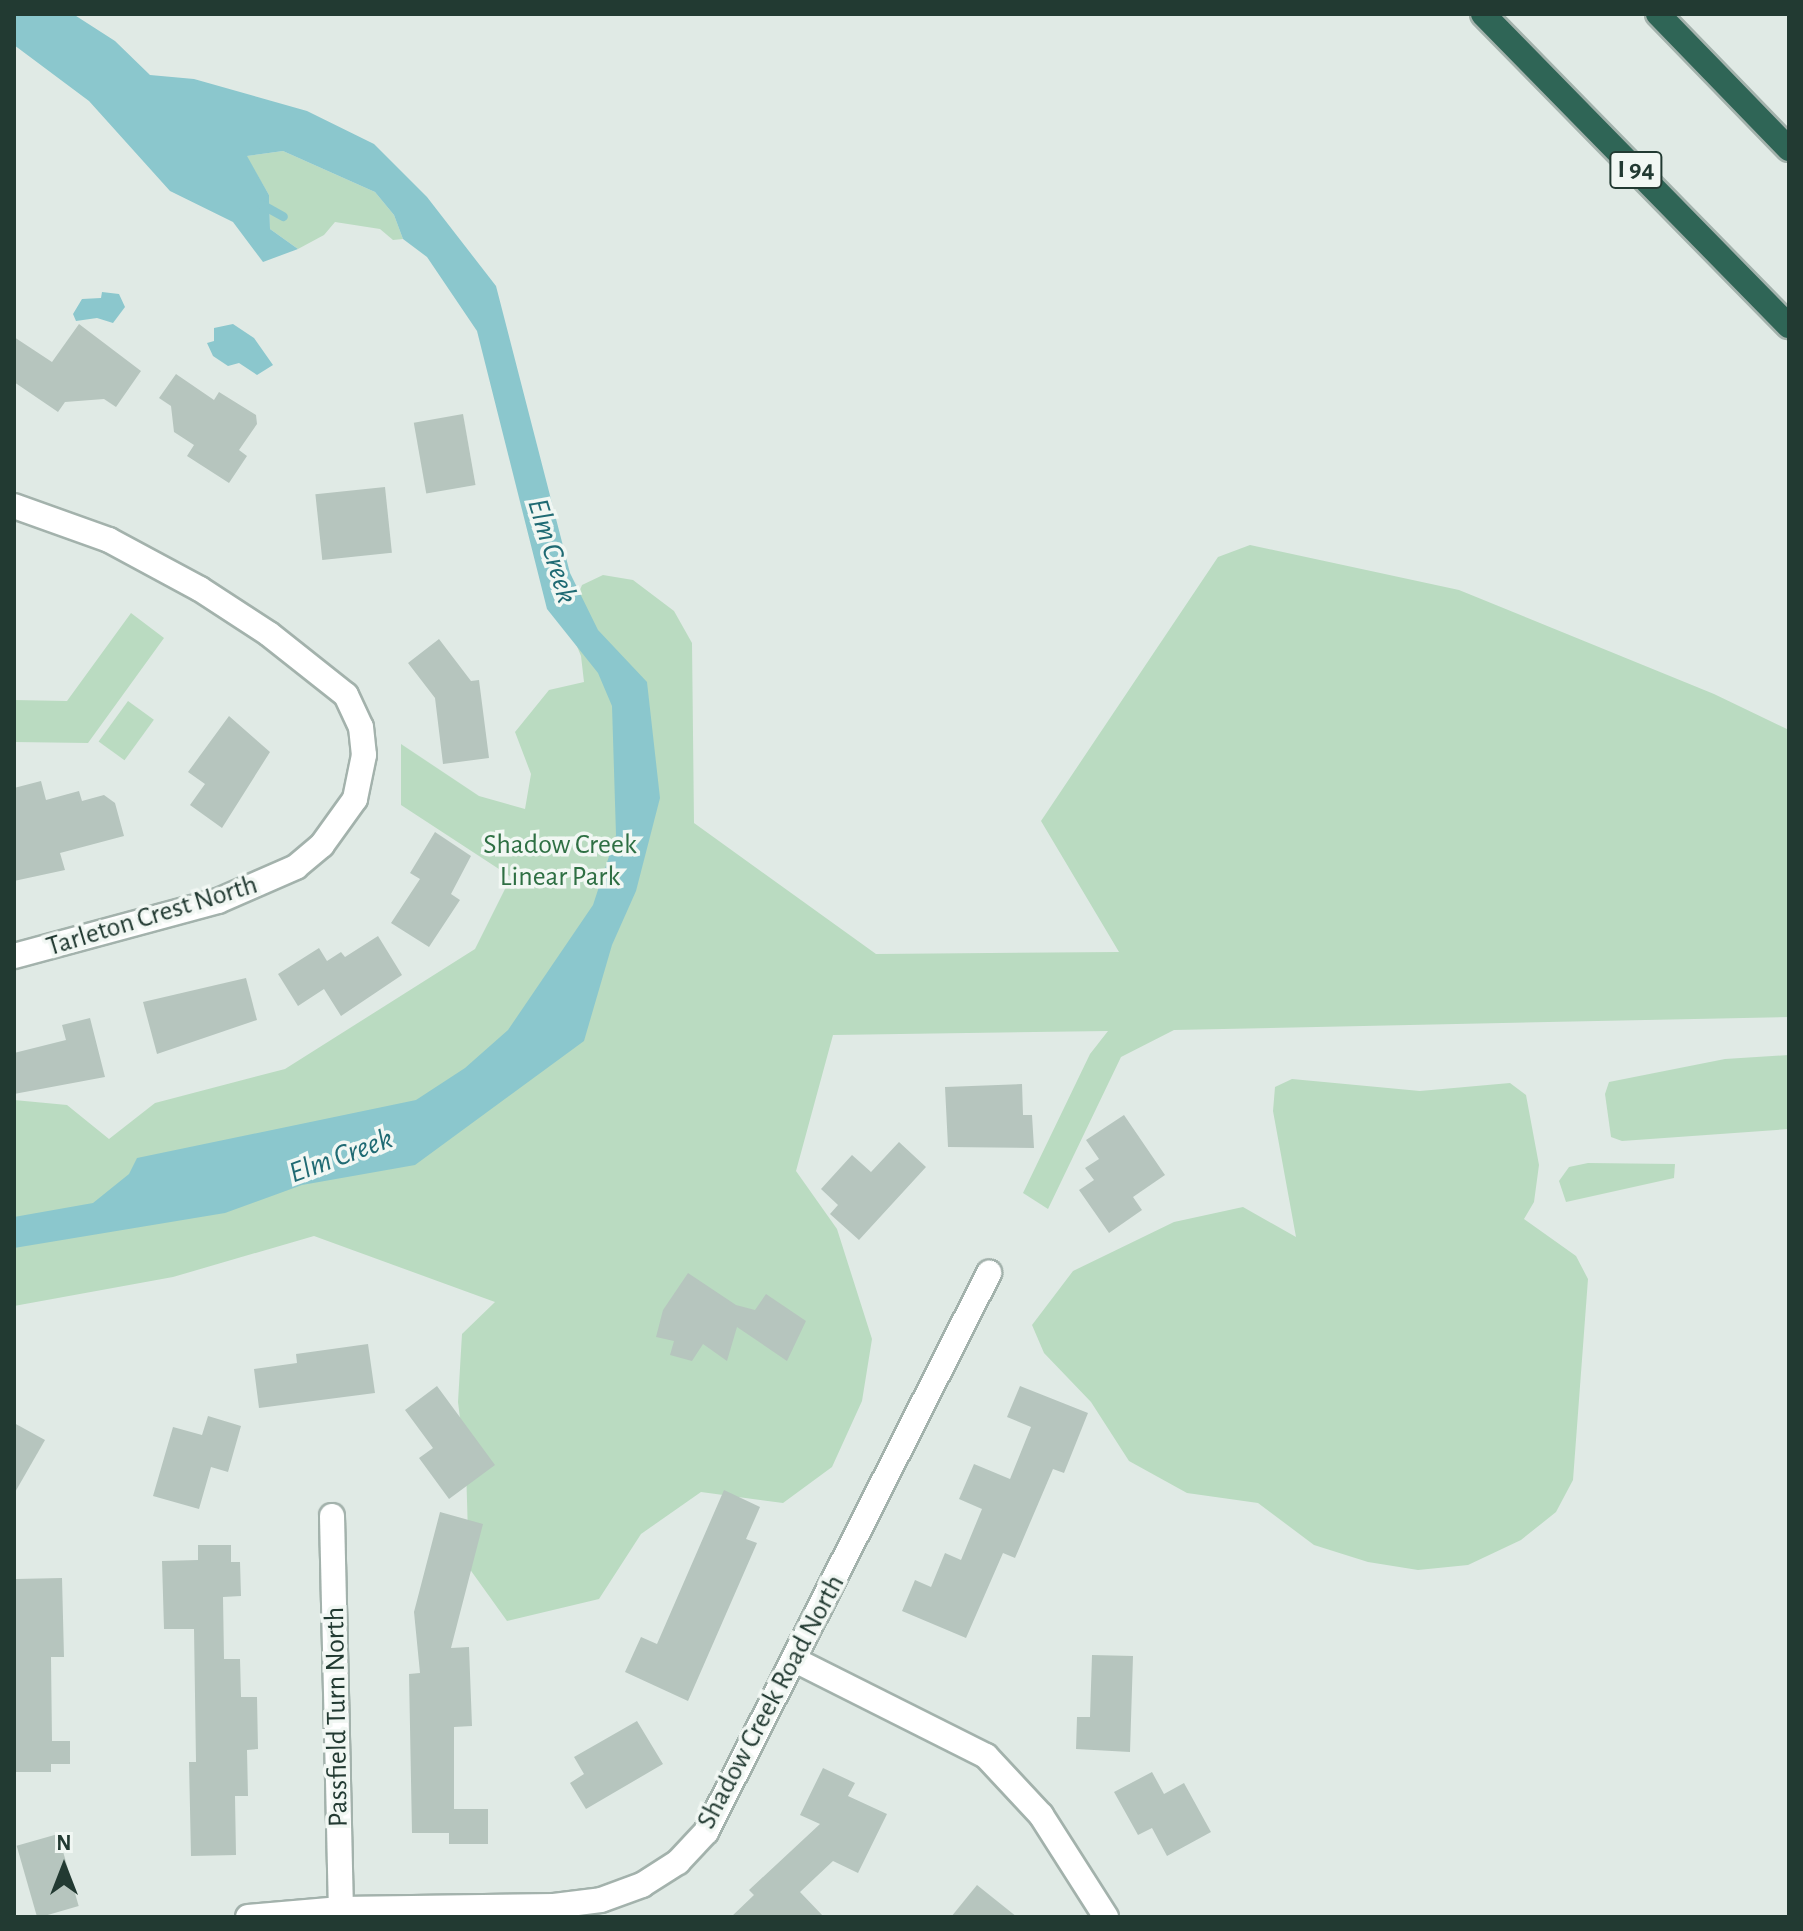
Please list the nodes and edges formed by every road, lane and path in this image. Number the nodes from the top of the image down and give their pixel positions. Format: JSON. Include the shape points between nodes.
{"nodes":[{"id":1,"x":1483,"y":14,"type":"edge"},
{"id":2,"x":1658,"y":14,"type":"edge"},
{"id":3,"x":1789,"y":149,"type":"edge"},
{"id":4,"x":1789,"y":326,"type":"edge"},
{"id":5,"x":14,"y":506,"type":"edge"},
{"id":6,"x":14,"y":956,"type":"edge"},
{"id":7,"x":989,"y":1273,"type":"dead end"},
{"id":8,"x":332,"y":1516,"type":"dead end"},
{"id":9,"x":795,"y":1660,"type":"junction"},
{"id":10,"x":341,"y":1913,"type":"edge"},
{"id":11,"x":248,"y":1917,"type":"edge"},
{"id":12,"x":1106,"y":1917,"type":"edge"}],
"edges":[{"from":1,"to":4,"type":"highway","number":"I 94"},
{"from":2,"to":3,"type":"highway"},
{"from":5,"to":6,"type":"street","name":"Tarleton Crest North","via":[[109,540],[269,634],[346,695],[361,727],[364,755],[355,799],[322,845],[296,867],[218,901]]},
{"from":7,"to":9,"type":"street","name":"Shadow Creek Road North"},
{"from":8,"to":10,"type":"street","name":"Passfield Turn North"},
{"from":9,"to":10,"type":"street","name":"Shadow Creek Road North","via":[[706,1832],[678,1862],[642,1885],[601,1900],[554,1906]]},
{"from":9,"to":12,"type":"street","via":[[986,1756],[1041,1815]]},
{"from":10,"to":11,"type":"street","name":"Shadow Creek Road North"}]}
